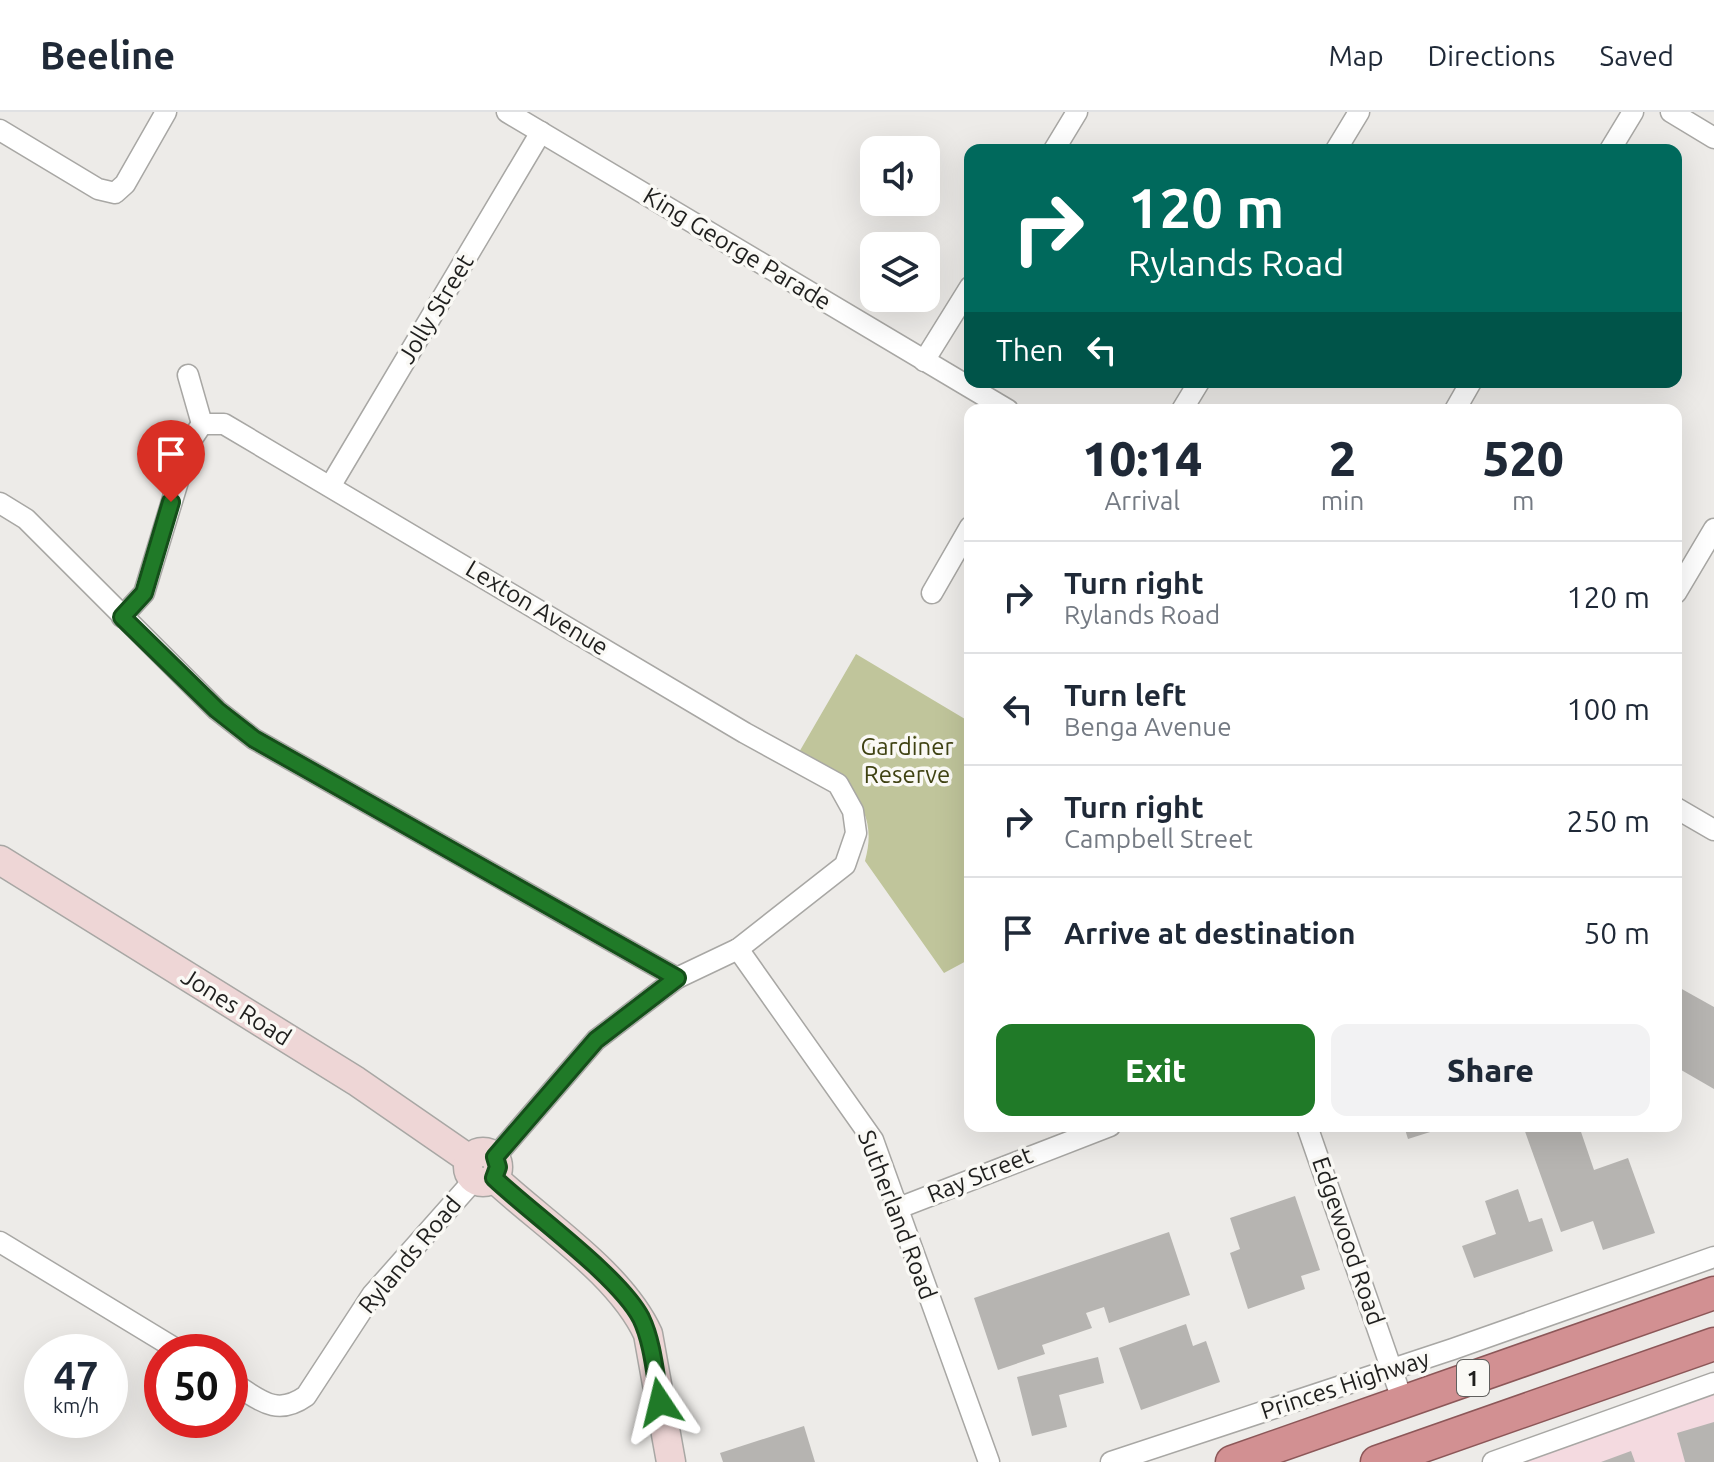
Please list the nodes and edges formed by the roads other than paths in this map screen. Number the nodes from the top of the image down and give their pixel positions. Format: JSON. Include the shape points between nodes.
{"nodes":[{"id":1,"x":166,"y":112,"type":"edge"},
{"id":2,"x":1077,"y":112,"type":"edge"},
{"id":3,"x":1359,"y":112,"type":"edge"},
{"id":4,"x":1633,"y":112,"type":"edge"},
{"id":5,"x":1671,"y":112,"type":"edge"},
{"id":6,"x":527,"y":119,"type":"edge"},
{"id":7,"x":0,"y":130,"type":"edge"},
{"id":8,"x":1714,"y":138,"type":"edge"},
{"id":9,"x":1058,"y":144,"type":"edge"},
{"id":10,"x":1340,"y":144,"type":"edge"},
{"id":11,"x":1614,"y":144,"type":"edge"},
{"id":12,"x":964,"y":297,"type":"edge"},
{"id":13,"x":924,"y":361,"type":"junction"},
{"id":14,"x":188,"y":375,"type":"dead end"},
{"id":15,"x":964,"y":384,"type":"edge"},
{"id":16,"x":970,"y":388,"type":"edge"},
{"id":17,"x":998,"y":404,"type":"edge"},
{"id":18,"x":202,"y":424,"type":"junction"},
{"id":19,"x":331,"y":485,"type":"junction"},
{"id":20,"x":0,"y":503,"type":"edge"},
{"id":21,"x":1714,"y":529,"type":"edge"},
{"id":22,"x":964,"y":537,"type":"edge"},
{"id":23,"x":1682,"y":583,"type":"edge"},
{"id":24,"x":932,"y":593,"type":"dead end"},
{"id":25,"x":122,"y":617,"type":"junction"},
{"id":26,"x":1682,"y":811,"type":"edge"},
{"id":27,"x":1714,"y":830,"type":"edge"},
{"id":28,"x":0,"y":860,"type":"edge"},
{"id":29,"x":845,"y":865,"type":"joint"},
{"id":30,"x":738,"y":949,"type":"junction"},
{"id":31,"x":677,"y":978,"type":"junction"},
{"id":32,"x":1077,"y":1132,"type":"edge"},
{"id":33,"x":1309,"y":1132,"type":"edge"},
{"id":34,"x":483,"y":1168,"type":"junction"},
{"id":35,"x":896,"y":1209,"type":"junction"},
{"id":36,"x":0,"y":1242,"type":"edge"},
{"id":37,"x":1714,"y":1257,"type":"edge"},
{"id":38,"x":1714,"y":1293,"type":"edge"},
{"id":39,"x":1573,"y":1308,"type":"junction"},
{"id":40,"x":151,"y":1334,"type":"edge"},
{"id":41,"x":1714,"y":1344,"type":"edge"},
{"id":42,"x":1557,"y":1348,"type":"junction"},
{"id":43,"x":1393,"y":1369,"type":"junction"},
{"id":44,"x":1714,"y":1383,"type":"edge"},
{"id":45,"x":248,"y":1392,"type":"edge"},
{"id":46,"x":1403,"y":1402,"type":"junction"},
{"id":47,"x":671,"y":1462,"type":"edge"},
{"id":48,"x":989,"y":1462,"type":"edge"},
{"id":49,"x":1111,"y":1462,"type":"edge"},
{"id":50,"x":1232,"y":1462,"type":"edge"},
{"id":51,"x":1377,"y":1462,"type":"edge"},
{"id":52,"x":1493,"y":1462,"type":"edge"}],
"edges":[{"from":1,"to":7,"type":"street","via":[[115,193],[98,189]]},
{"from":2,"to":9,"type":"street"},
{"from":3,"to":10,"type":"street"},
{"from":4,"to":11,"type":"street"},
{"from":5,"to":8,"type":"street"},
{"from":6,"to":13,"type":"street","name":"King George Parade"},
{"from":6,"to":19,"type":"street","name":"Jolly Street"},
{"from":12,"to":13,"type":"street"},
{"from":13,"to":15,"type":"street","name":"King George Parade"},
{"from":14,"to":18,"type":"street"},
{"from":16,"to":17,"type":"street","name":"King George Parade"},
{"from":18,"to":19,"type":"street","name":"Lexton Avenue","via":[[224,424]]},
{"from":18,"to":25,"type":"street","via":[[190,442],[144,593]]},
{"from":19,"to":29,"type":"street","name":"Lexton Avenue","via":[[838,784],[853,811],[856,833]]},
{"from":20,"to":25,"type":"street","via":[[26,519]]},
{"from":21,"to":23,"type":"street"},
{"from":22,"to":24,"type":"street"},
{"from":25,"to":31,"type":"street","via":[[254,739]]},
{"from":26,"to":27,"type":"street"},
{"from":28,"to":34,"type":"main road","name":"Jones Road","via":[[356,1081]]},
{"from":29,"to":30,"type":"street","name":"Rylands Road"},
{"from":30,"to":31,"type":"street","name":"Rylands Road"},
{"from":30,"to":35,"type":"street","name":"Sutherland Road","via":[[873,1140]]},
{"from":31,"to":34,"type":"street","name":"Rylands Road","via":[[596,1040]]},
{"from":32,"to":35,"type":"street","name":"Ray Street"},
{"from":33,"to":43,"type":"street","name":"Edgewood Road"},
{"from":34,"to":45,"type":"street","name":"Rylands Road","via":[[372,1295],[306,1396],[291,1407],[272,1406]]},
{"from":34,"to":47,"type":"main road","name":"Jones Road","via":[[598,1270],[639,1315],[648,1334]]},
{"from":35,"to":48,"type":"street","name":"Sutherland Road"},
{"from":36,"to":40,"type":"street"},
{"from":37,"to":39,"type":"street","name":"Princes Highway"},
{"from":38,"to":42,"type":"highway","name":"Princes Highway","number":"1"},
{"from":39,"to":42,"type":"street"},
{"from":39,"to":43,"type":"street","name":"Princes Highway"},
{"from":41,"to":51,"type":"highway","number":"1"},
{"from":42,"to":46,"type":"highway","name":"Princes Highway","number":"1"},
{"from":43,"to":46,"type":"street","name":"Edgewood Road"},
{"from":43,"to":49,"type":"street","name":"Princes Highway"},
{"from":44,"to":52,"type":"street"},
{"from":46,"to":50,"type":"highway","name":"Princes Highway","number":"1"}]}
